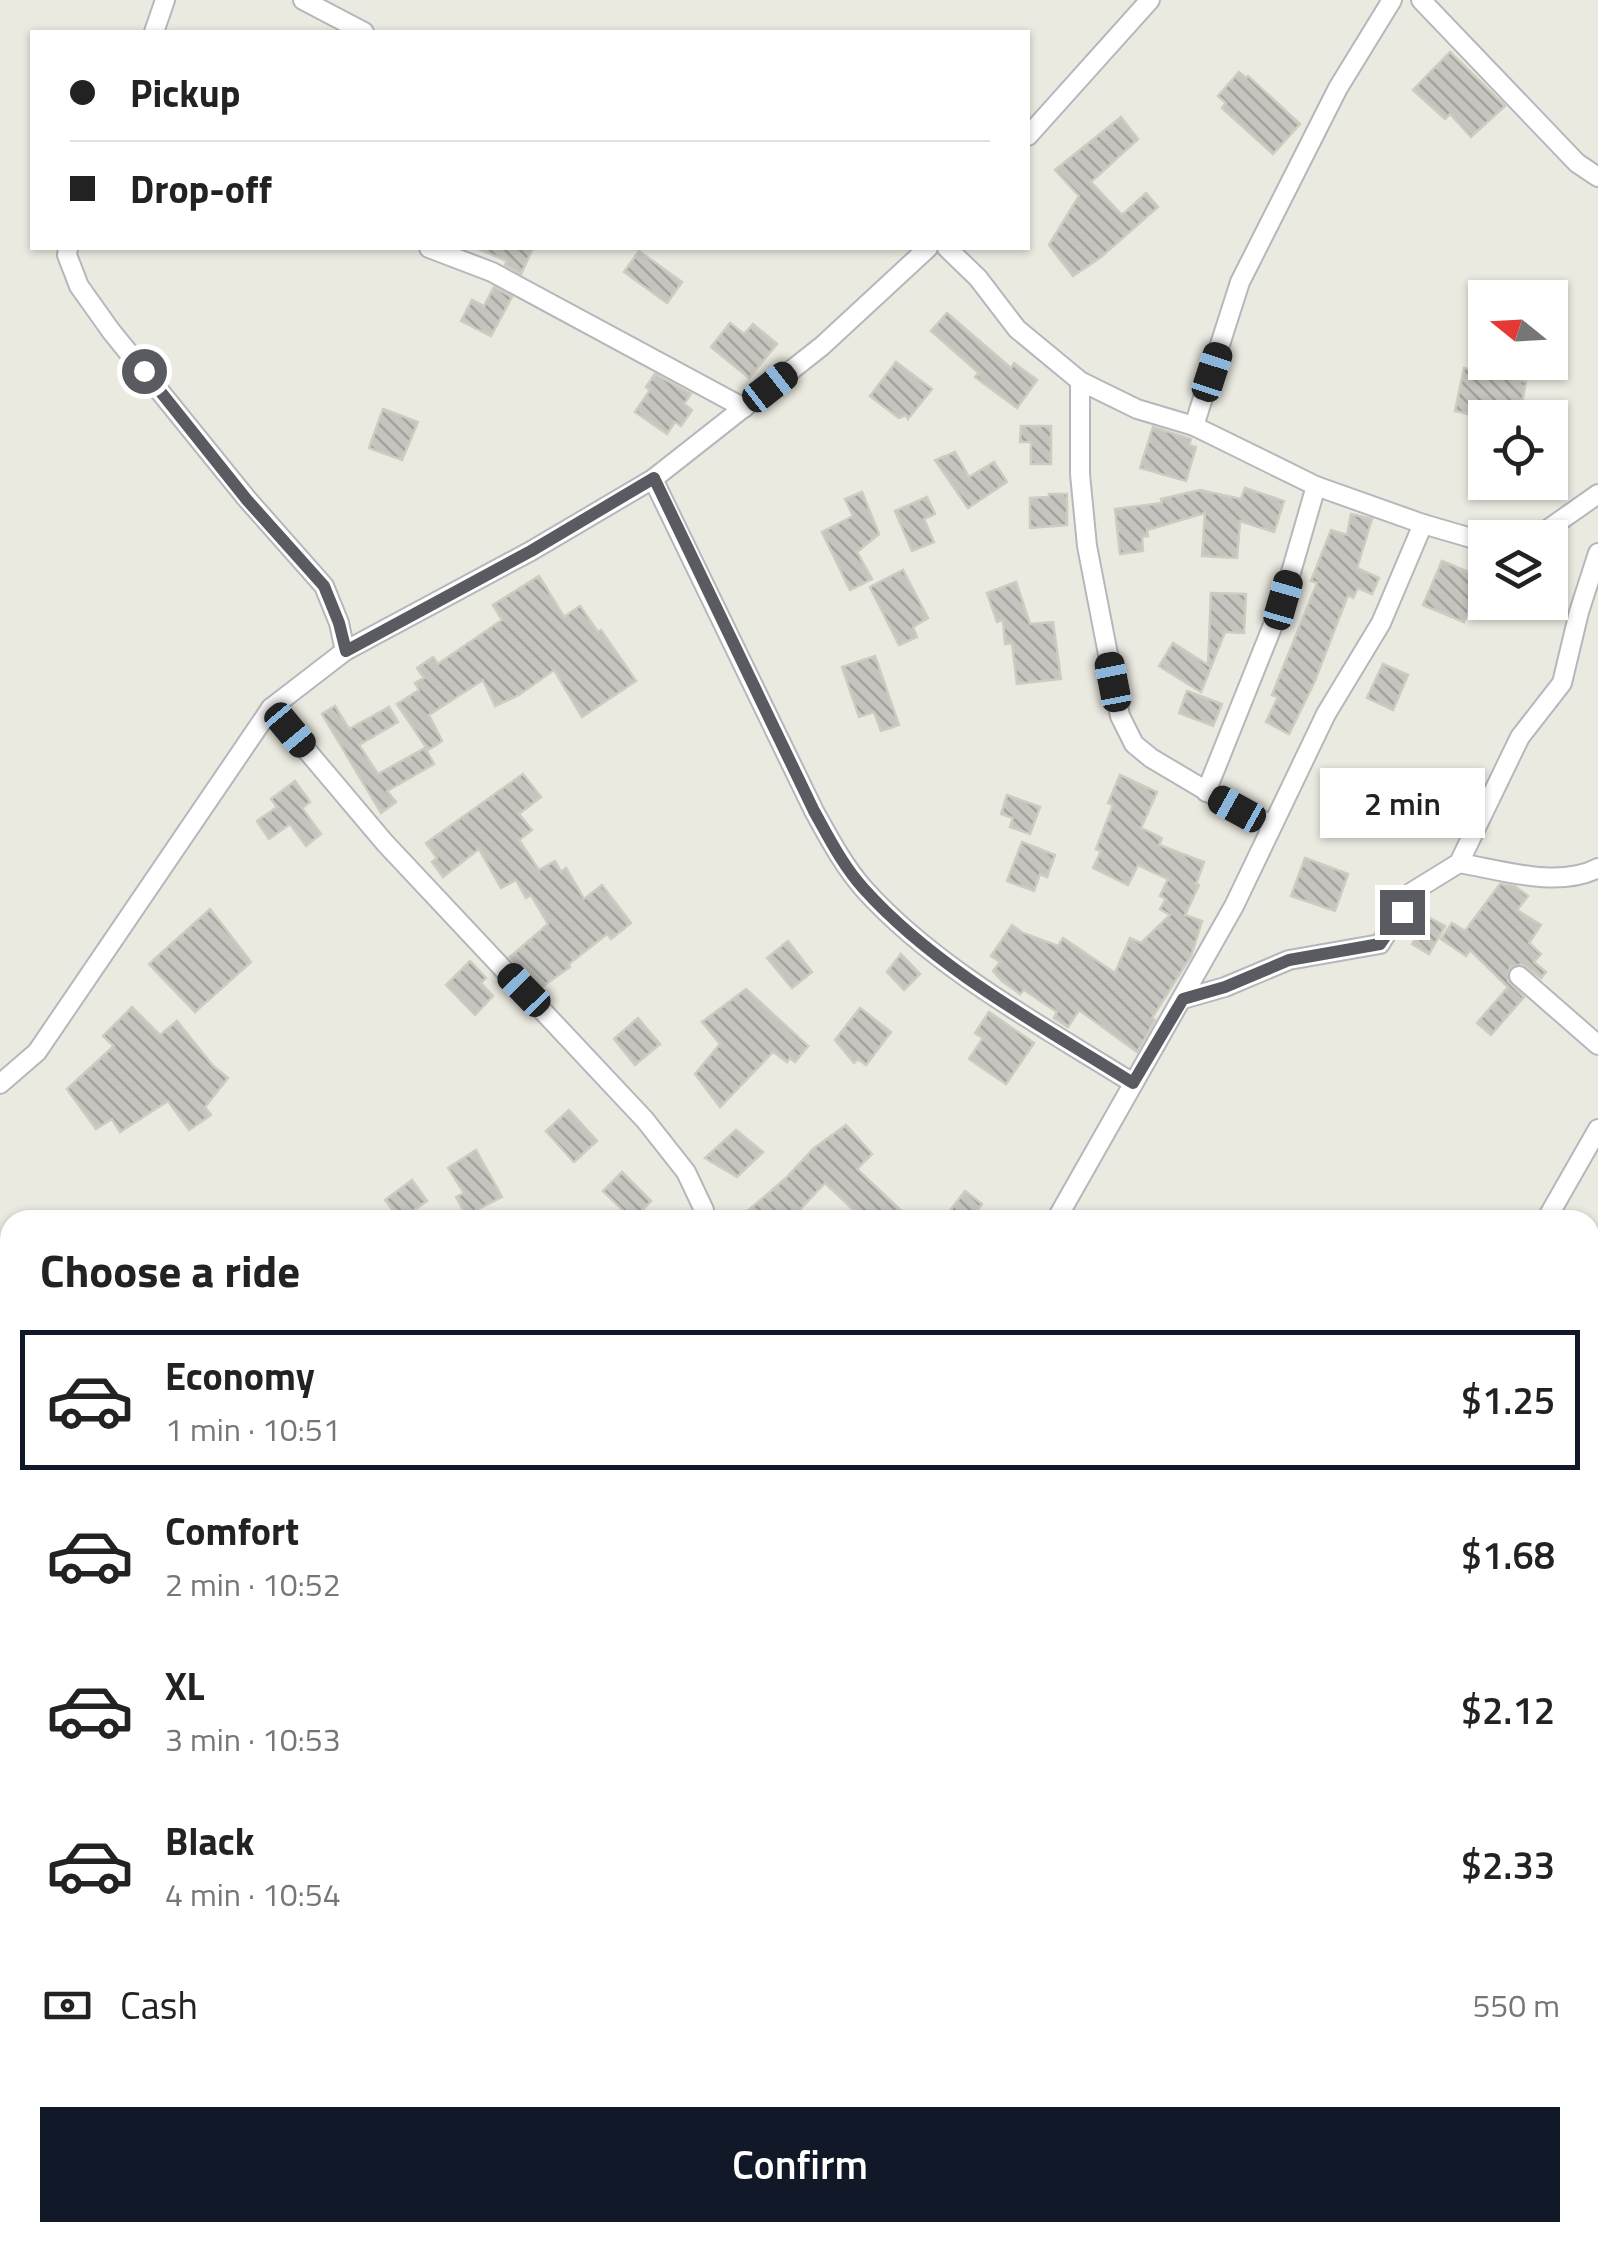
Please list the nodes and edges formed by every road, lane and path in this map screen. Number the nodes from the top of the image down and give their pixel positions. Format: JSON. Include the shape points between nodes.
{"nodes":[{"id":1,"x":166,"y":0,"type":"edge"},
{"id":2,"x":304,"y":0,"type":"edge"},
{"id":3,"x":1150,"y":0,"type":"edge"},
{"id":4,"x":1392,"y":0,"type":"edge"},
{"id":5,"x":1422,"y":0,"type":"edge"},
{"id":6,"x":155,"y":30,"type":"edge"},
{"id":7,"x":360,"y":30,"type":"edge"},
{"id":8,"x":1030,"y":134,"type":"edge"},
{"id":9,"x":1598,"y":177,"type":"edge"},
{"id":10,"x":68,"y":250,"type":"edge"},
{"id":11,"x":434,"y":250,"type":"edge"},
{"id":12,"x":926,"y":250,"type":"edge"},
{"id":13,"x":950,"y":250,"type":"edge"},
{"id":14,"x":1080,"y":381,"type":"junction"},
{"id":15,"x":744,"y":408,"type":"junction"},
{"id":16,"x":1194,"y":426,"type":"junction"},
{"id":17,"x":654,"y":478,"type":"junction"},
{"id":18,"x":1316,"y":486,"type":"junction"},
{"id":19,"x":1598,"y":494,"type":"edge"},
{"id":20,"x":1561,"y":520,"type":"edge"},
{"id":21,"x":1423,"y":524,"type":"junction"},
{"id":22,"x":1468,"y":537,"type":"edge"},
{"id":23,"x":1598,"y":553,"type":"edge"},
{"id":24,"x":346,"y":651,"type":"junction"},
{"id":25,"x":271,"y":708,"type":"junction"},
{"id":26,"x":1206,"y":792,"type":"junction"},
{"id":27,"x":1272,"y":825,"type":"junction"},
{"id":28,"x":1458,"y":863,"type":"junction"},
{"id":29,"x":1598,"y":868,"type":"edge"},
{"id":30,"x":1518,"y":976,"type":"dead end"},
{"id":31,"x":1183,"y":999,"type":"junction"},
{"id":32,"x":1598,"y":1046,"type":"edge"},
{"id":33,"x":1133,"y":1083,"type":"junction"},
{"id":34,"x":0,"y":1084,"type":"edge"},
{"id":35,"x":1598,"y":1131,"type":"edge"},
{"id":36,"x":704,"y":1210,"type":"edge"},
{"id":37,"x":1062,"y":1210,"type":"edge"},
{"id":38,"x":1552,"y":1210,"type":"edge"}],
"edges":[{"from":1,"to":6,"type":"street"},
{"from":2,"to":7,"type":"street"},
{"from":3,"to":8,"type":"street"},
{"from":4,"to":16,"type":"street","via":[[1338,88],[1240,282]]},
{"from":5,"to":9,"type":"street"},
{"from":10,"to":24,"type":"street","via":[[80,286],[112,331],[324,586]]},
{"from":11,"to":15,"type":"street","via":[[492,272]]},
{"from":12,"to":15,"type":"street"},
{"from":13,"to":14,"type":"street","via":[[1017,330]]},
{"from":14,"to":16,"type":"street","via":[[1137,409]]},
{"from":14,"to":26,"type":"street","via":[[1087,546],[1120,716],[1134,744]]},
{"from":15,"to":17,"type":"street"},
{"from":16,"to":18,"type":"street"},
{"from":17,"to":24,"type":"street"},
{"from":17,"to":33,"type":"street","via":[[814,811],[864,888],[912,935],[1006,1004]]},
{"from":18,"to":21,"type":"street"},
{"from":18,"to":26,"type":"street","via":[[1283,600]]},
{"from":19,"to":20,"type":"street"},
{"from":21,"to":22,"type":"street"},
{"from":21,"to":27,"type":"street","via":[[1380,624]]},
{"from":23,"to":28,"type":"street","via":[[1562,683],[1520,737]]},
{"from":24,"to":25,"type":"street"},
{"from":25,"to":34,"type":"street","via":[[36,1052]]},
{"from":25,"to":36,"type":"street","via":[[384,843],[645,1120],[686,1172]]},
{"from":26,"to":27,"type":"street"},
{"from":27,"to":31,"type":"street"},
{"from":28,"to":29,"type":"street","via":[[1547,877],[1580,877]]},
{"from":28,"to":31,"type":"street","via":[[1412,892],[1380,944],[1289,960]]},
{"from":30,"to":32,"type":"street"},
{"from":31,"to":33,"type":"street"},
{"from":33,"to":37,"type":"street"},
{"from":35,"to":38,"type":"street"}]}
